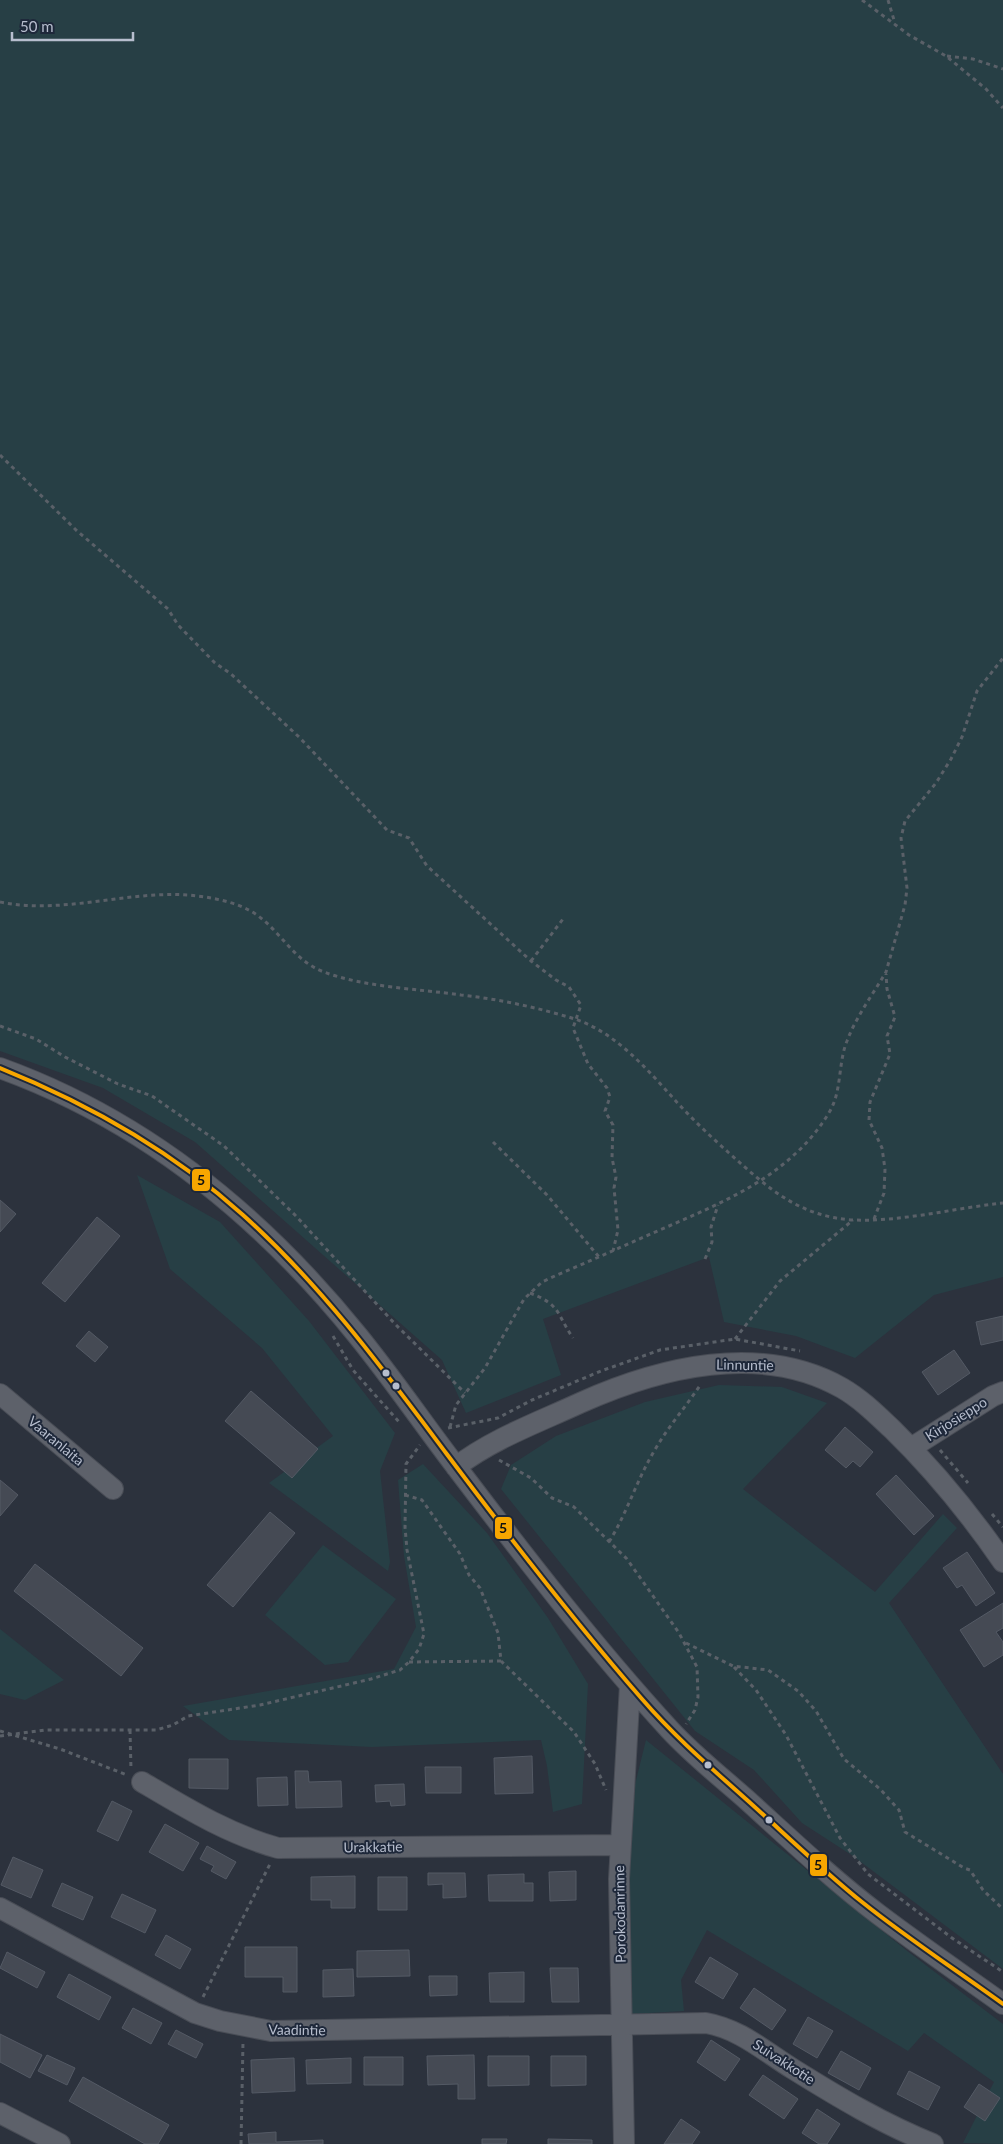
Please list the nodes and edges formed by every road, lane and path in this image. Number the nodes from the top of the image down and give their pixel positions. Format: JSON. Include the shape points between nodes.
{"nodes":[{"id":1,"x":862,"y":0,"type":"edge"},
{"id":2,"x":888,"y":0,"type":"edge"},
{"id":3,"x":894,"y":22,"type":"junction"},
{"id":4,"x":946,"y":56,"type":"junction"},
{"id":5,"x":1003,"y":69,"type":"edge"},
{"id":6,"x":1003,"y":108,"type":"edge"},
{"id":7,"x":0,"y":455,"type":"edge"},
{"id":8,"x":1003,"y":658,"type":"edge"},
{"id":9,"x":0,"y":902,"type":"edge"},
{"id":10,"x":563,"y":920,"type":"dead end"},
{"id":11,"x":531,"y":961,"type":"junction"},
{"id":12,"x":886,"y":972,"type":"junction"},
{"id":13,"x":575,"y":1019,"type":"junction"},
{"id":14,"x":0,"y":1026,"type":"edge"},
{"id":15,"x":0,"y":1068,"type":"edge"},
{"id":16,"x":494,"y":1142,"type":"dead end"},
{"id":17,"x":760,"y":1181,"type":"junction"},
{"id":18,"x":1003,"y":1203,"type":"edge"},
{"id":19,"x":718,"y":1204,"type":"junction"},
{"id":20,"x":874,"y":1219,"type":"junction"},
{"id":21,"x":854,"y":1220,"type":"junction"},
{"id":22,"x":613,"y":1251,"type":"junction"},
{"id":23,"x":599,"y":1257,"type":"junction"},
{"id":24,"x":705,"y":1258,"type":"dead end"},
{"id":25,"x":530,"y":1293,"type":"junction"},
{"id":26,"x":329,"y":1330,"type":"dead end"},
{"id":27,"x":573,"y":1338,"type":"dead end"},
{"id":28,"x":735,"y":1340,"type":"junction"},
{"id":29,"x":802,"y":1352,"type":"dead end"},
{"id":30,"x":709,"y":1365,"type":"junction"},
{"id":31,"x":1003,"y":1392,"type":"edge"},
{"id":32,"x":465,"y":1393,"type":"junction"},
{"id":33,"x":0,"y":1394,"type":"edge"},
{"id":34,"x":402,"y":1426,"type":"dead end"},
{"id":35,"x":414,"y":1439,"type":"dead end"},
{"id":36,"x":919,"y":1442,"type":"junction"},
{"id":37,"x":486,"y":1447,"type":"junction"},
{"id":38,"x":456,"y":1467,"type":"junction"},
{"id":39,"x":971,"y":1486,"type":"dead end"},
{"id":40,"x":113,"y":1489,"type":"dead end"},
{"id":41,"x":405,"y":1495,"type":"junction"},
{"id":42,"x":987,"y":1507,"type":"dead end"},
{"id":43,"x":1003,"y":1527,"type":"edge"},
{"id":44,"x":609,"y":1542,"type":"junction"},
{"id":45,"x":1003,"y":1562,"type":"edge"},
{"id":46,"x":686,"y":1643,"type":"junction"},
{"id":47,"x":500,"y":1661,"type":"junction"},
{"id":48,"x":409,"y":1662,"type":"junction"},
{"id":49,"x":734,"y":1666,"type":"junction"},
{"id":50,"x":630,"y":1685,"type":"junction"},
{"id":51,"x":130,"y":1730,"type":"junction"},
{"id":52,"x":0,"y":1731,"type":"edge"},
{"id":53,"x":8,"y":1733,"type":"junction"},
{"id":54,"x":0,"y":1736,"type":"edge"},
{"id":55,"x":677,"y":1738,"type":"junction"},
{"id":56,"x":137,"y":1780,"type":"junction"},
{"id":57,"x":608,"y":1794,"type":"dead end"},
{"id":58,"x":620,"y":1845,"type":"junction"},
{"id":59,"x":278,"y":1848,"type":"junction"},
{"id":60,"x":0,"y":1908,"type":"edge"},
{"id":61,"x":1003,"y":1908,"type":"edge"},
{"id":62,"x":1003,"y":1972,"type":"edge"},
{"id":63,"x":1003,"y":2004,"type":"edge"},
{"id":64,"x":195,"y":2013,"type":"junction"},
{"id":65,"x":243,"y":2026,"type":"junction"},
{"id":66,"x":623,"y":2026,"type":"junction"},
{"id":67,"x":0,"y":2113,"type":"edge"},
{"id":68,"x":60,"y":2144,"type":"edge"},
{"id":69,"x":241,"y":2144,"type":"edge"},
{"id":70,"x":624,"y":2144,"type":"edge"},
{"id":71,"x":933,"y":2144,"type":"edge"}],
"edges":[{"from":1,"to":3,"type":"path"},
{"from":2,"to":3,"type":"path"},
{"from":3,"to":4,"type":"path","via":[[909,35]]},
{"from":4,"to":5,"type":"path","via":[[973,59]]},
{"from":4,"to":6,"type":"path","via":[[986,89]]},
{"from":7,"to":11,"type":"path","via":[[76,530],[168,609],[178,625],[208,657],[299,737],[387,830],[409,838],[427,866]]},
{"from":8,"to":12,"type":"path","via":[[977,691],[951,759],[905,821],[901,838],[907,888],[905,905]]},
{"from":9,"to":13,"type":"path","via":[[38,906],[181,894],[218,899],[239,905],[256,915],[297,956],[326,973],[382,985],[478,997]]},
{"from":10,"to":11,"type":"path"},
{"from":11,"to":13,"type":"path","via":[[569,987],[581,1005]]},
{"from":12,"to":17,"type":"path","via":[[846,1042],[831,1110],[799,1152]]},
{"from":12,"to":20,"type":"path","via":[[895,1017],[887,1036],[890,1054],[870,1102],[870,1120],[882,1148],[885,1169],[884,1193]]},
{"from":13,"to":17,"type":"path","via":[[613,1038],[648,1069],[683,1110]]},
{"from":13,"to":22,"type":"path","via":[[573,1028],[588,1064],[610,1097],[605,1110],[613,1125],[612,1158],[618,1230]]},
{"from":14,"to":32,"type":"path","via":[[36,1038],[118,1084],[152,1096],[224,1146],[296,1216],[395,1324]]},
{"from":15,"to":38,"type":"street","via":[[123,1126],[169,1155],[249,1218],[358,1336]]},
{"from":16,"to":23,"type":"path","via":[[547,1195]]},
{"from":17,"to":19,"type":"path"},
{"from":17,"to":21,"type":"path","via":[[772,1192],[801,1207]]},
{"from":18,"to":20,"type":"path"},
{"from":19,"to":22,"type":"path"},
{"from":19,"to":24,"type":"path","via":[[711,1227],[712,1242]]},
{"from":20,"to":21,"type":"path"},
{"from":21,"to":28,"type":"path","via":[[780,1281]]},
{"from":22,"to":23,"type":"path"},
{"from":23,"to":25,"type":"path","via":[[542,1282]]},
{"from":25,"to":27,"type":"path","via":[[548,1300],[556,1308]]},
{"from":25,"to":32,"type":"path","via":[[514,1314],[485,1368]]},
{"from":26,"to":34,"type":"path","via":[[353,1370]]},
{"from":28,"to":29,"type":"path"},
{"from":28,"to":32,"type":"path","via":[[650,1352],[532,1400],[498,1418],[450,1428],[456,1405]]},
{"from":30,"to":36,"type":"street","name":"Linnuntie","via":[[766,1364],[817,1376],[863,1401]]},
{"from":30,"to":37,"type":"street","name":"Linnuntie","via":[[672,1371],[606,1391]]},
{"from":30,"to":44,"type":"path","via":[[700,1385],[652,1454],[626,1514]]},
{"from":31,"to":36,"type":"street","name":"Kirjosieppo"},
{"from":33,"to":40,"type":"street","name":"Vaaranlaita"},
{"from":35,"to":41,"type":"path","via":[[419,1446],[406,1464]]},
{"from":36,"to":39,"type":"path","via":[[955,1465]]},
{"from":36,"to":45,"type":"street","name":"Linnuntie"},
{"from":37,"to":38,"type":"street","name":"Linnuntie"},
{"from":37,"to":44,"type":"path","via":[[499,1460],[531,1478],[552,1498],[574,1508]]},
{"from":38,"to":50,"type":"street"},
{"from":41,"to":47,"type":"path","via":[[422,1500],[480,1588],[498,1632]]},
{"from":41,"to":48,"type":"path","via":[[407,1550],[424,1634],[419,1649]]},
{"from":42,"to":43,"type":"path"},
{"from":44,"to":46,"type":"path","via":[[627,1559]]},
{"from":46,"to":49,"type":"path"},
{"from":46,"to":55,"type":"path","via":[[697,1667],[698,1698],[695,1710]]},
{"from":47,"to":48,"type":"path"},
{"from":47,"to":57,"type":"path","via":[[574,1732],[595,1764]]},
{"from":48,"to":51,"type":"path","via":[[400,1670],[371,1679],[260,1705],[188,1716],[156,1730]]},
{"from":49,"to":61,"type":"path","via":[[768,1670],[798,1692],[816,1711],[844,1759],[899,1810],[905,1832],[970,1870],[983,1890]]},
{"from":49,"to":62,"type":"path","via":[[756,1690],[786,1735],[840,1838],[868,1874]]},
{"from":50,"to":55,"type":"street"},
{"from":50,"to":58,"type":"street","name":"Porokodanrinne"},
{"from":51,"to":53,"type":"path"},
{"from":51,"to":56,"type":"path","via":[[130,1762]]},
{"from":52,"to":53,"type":"path"},
{"from":53,"to":54,"type":"path"},
{"from":53,"to":56,"type":"path","via":[[60,1749]]},
{"from":55,"to":63,"type":"street","via":[[825,1872]]},
{"from":56,"to":59,"type":"street","name":"Urakkatie","via":[[212,1822]]},
{"from":58,"to":59,"type":"street","name":"Urakkatie"},
{"from":58,"to":66,"type":"street","name":"Porokodanrinne"},
{"from":59,"to":64,"type":"path"},
{"from":60,"to":64,"type":"street","name":"Vaadintie"},
{"from":64,"to":65,"type":"street","name":"Vaadintie"},
{"from":65,"to":66,"type":"street","name":"Vaadintie","via":[[270,2031]]},
{"from":65,"to":69,"type":"path"},
{"from":66,"to":70,"type":"street","name":"Porokodanrinne"},
{"from":66,"to":71,"type":"street","name":"Suivakkotie","via":[[706,2023],[733,2030],[873,2117]]},
{"from":67,"to":68,"type":"street"}]}
